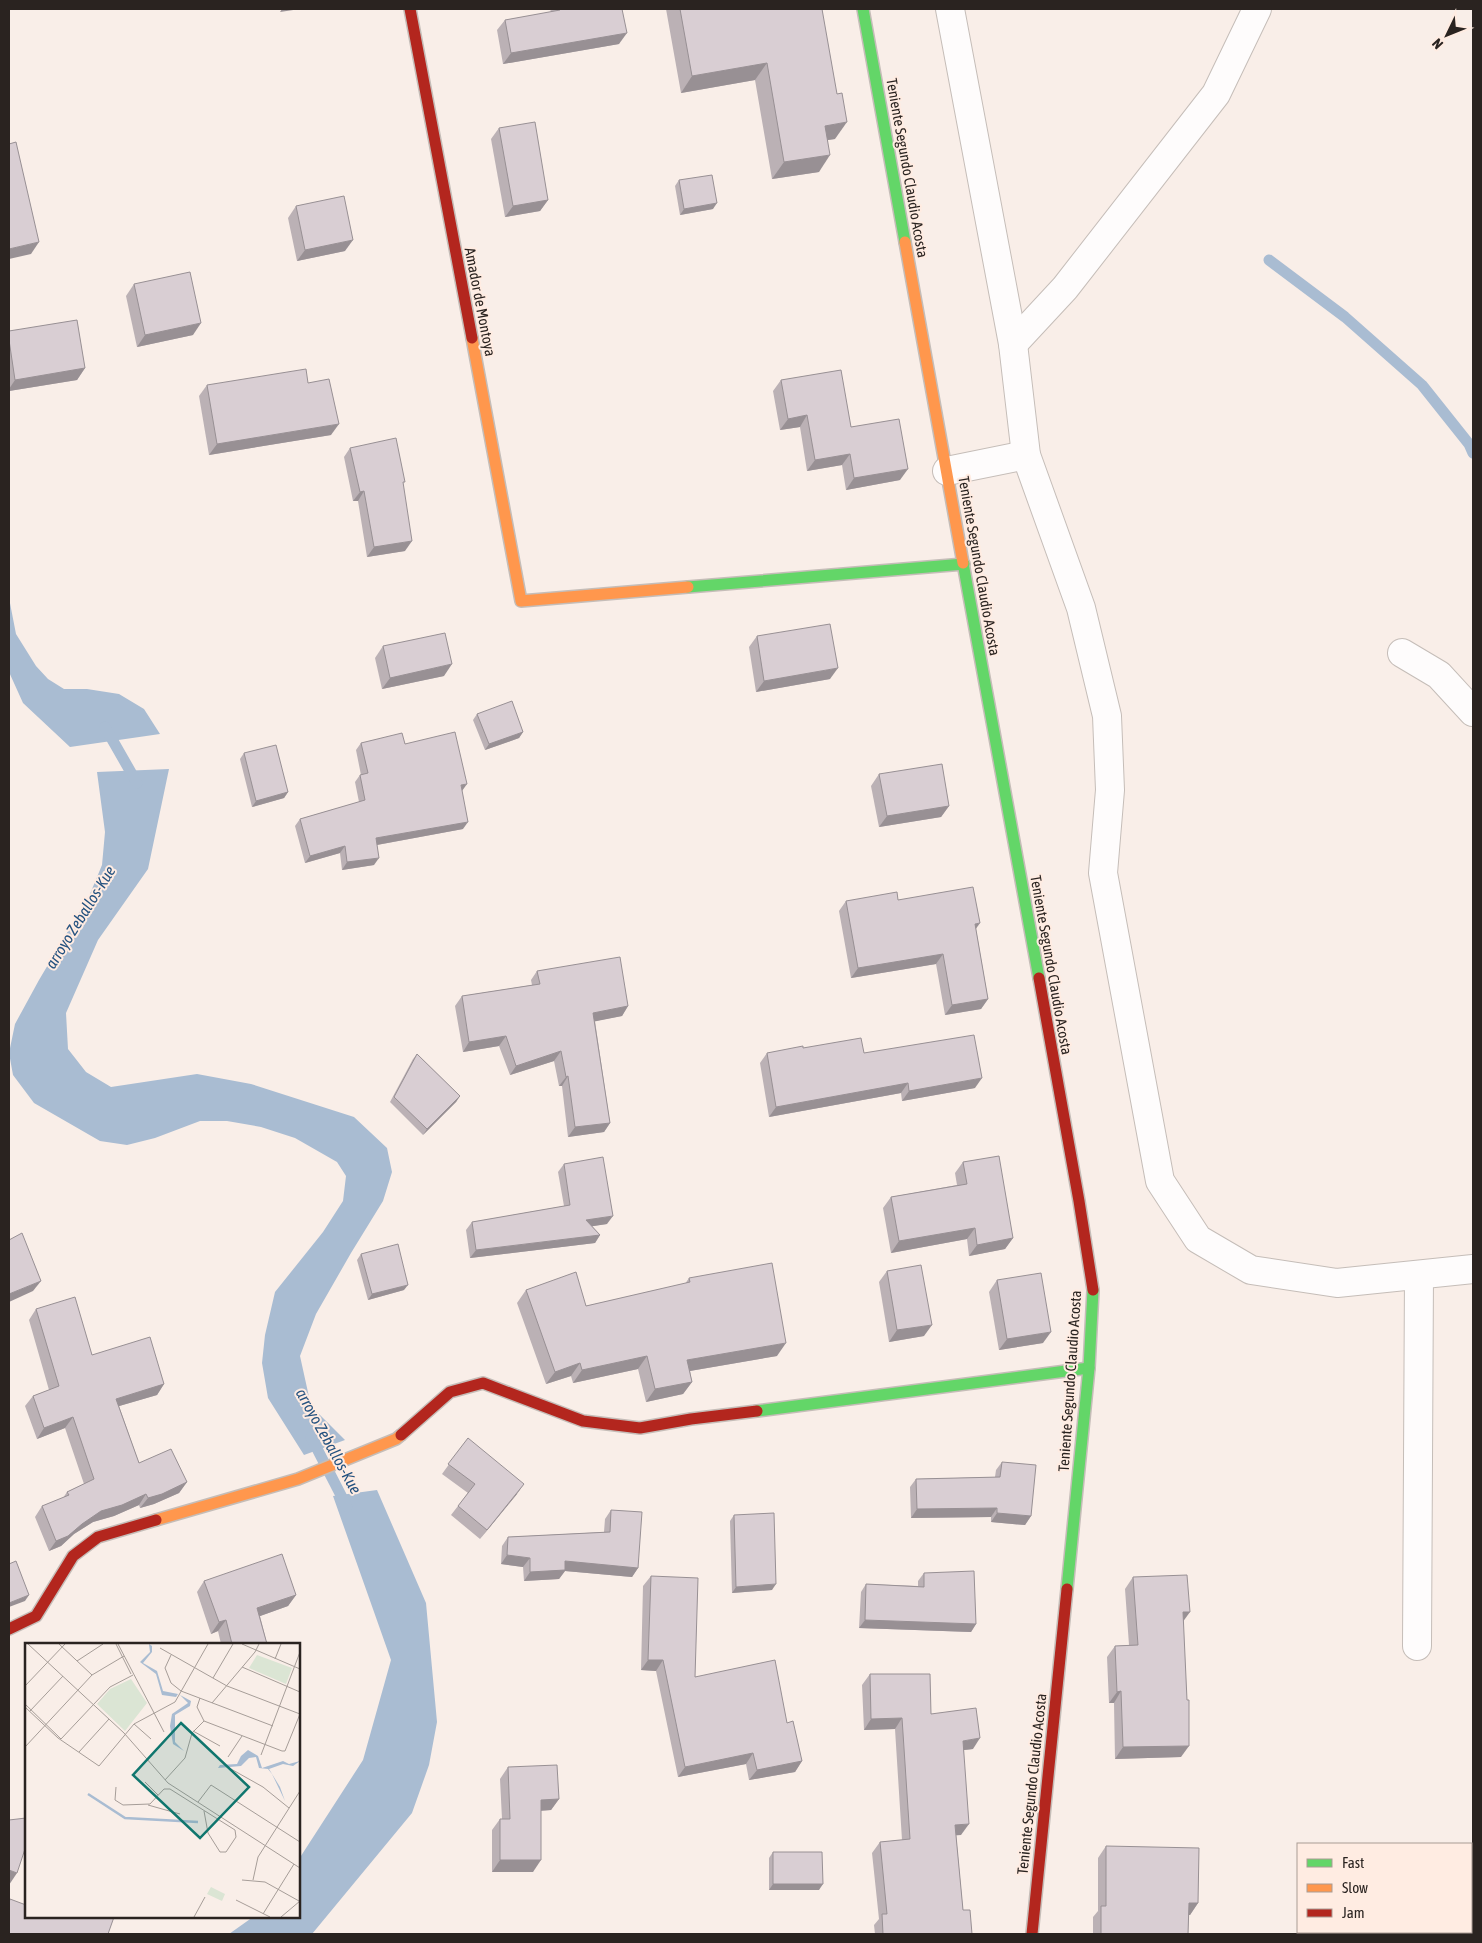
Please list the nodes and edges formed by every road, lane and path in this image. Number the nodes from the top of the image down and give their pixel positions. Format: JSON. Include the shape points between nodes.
{"nodes":[{"id":1,"x":410,"y":9,"type":"edge"},
{"id":2,"x":863,"y":9,"type":"edge"},
{"id":3,"x":950,"y":9,"type":"edge"},
{"id":4,"x":1257,"y":9,"type":"edge"},
{"id":5,"x":1013,"y":344,"type":"junction"},
{"id":6,"x":1026,"y":455,"type":"junction"},
{"id":7,"x":947,"y":471,"type":"junction"},
{"id":8,"x":964,"y":564,"type":"junction"},
{"id":9,"x":1402,"y":654,"type":"dead end"},
{"id":10,"x":1473,"y":712,"type":"edge"},
{"id":11,"x":1473,"y":1269,"type":"edge"},
{"id":12,"x":1418,"y":1275,"type":"junction"},
{"id":13,"x":1089,"y":1368,"type":"junction"},
{"id":14,"x":9,"y":1629,"type":"edge"},
{"id":15,"x":1417,"y":1646,"type":"dead end"},
{"id":16,"x":1032,"y":1934,"type":"edge"}],
"edges":[{"from":1,"to":8,"type":"street","name":"Amador de Montoya","via":[[521,601]]},
{"from":2,"to":7,"type":"street","name":"Teniente Segundo Claudio Acosta"},
{"from":3,"to":5,"type":"street"},
{"from":4,"to":5,"type":"street","via":[[1216,94],[1065,288]]},
{"from":5,"to":6,"type":"street"},
{"from":6,"to":7,"type":"street"},
{"from":6,"to":12,"type":"street","via":[[1081,608],[1108,716],[1110,790],[1103,872],[1160,1181],[1198,1239],[1251,1270],[1337,1283]]},
{"from":7,"to":8,"type":"street","name":"Teniente Segundo Claudio Acosta"},
{"from":8,"to":13,"type":"street","name":"Teniente Segundo Claudio Acosta","via":[[1092,1279]]},
{"from":9,"to":10,"type":"street","via":[[1439,674]]},
{"from":11,"to":12,"type":"street"},
{"from":12,"to":15,"type":"street"},
{"from":13,"to":14,"type":"street","via":[[640,1428],[583,1421],[483,1383],[450,1392],[396,1439],[298,1479],[98,1537],[73,1556],[36,1616]]},
{"from":13,"to":16,"type":"street","name":"Teniente Segundo Claudio Acosta"}]}
